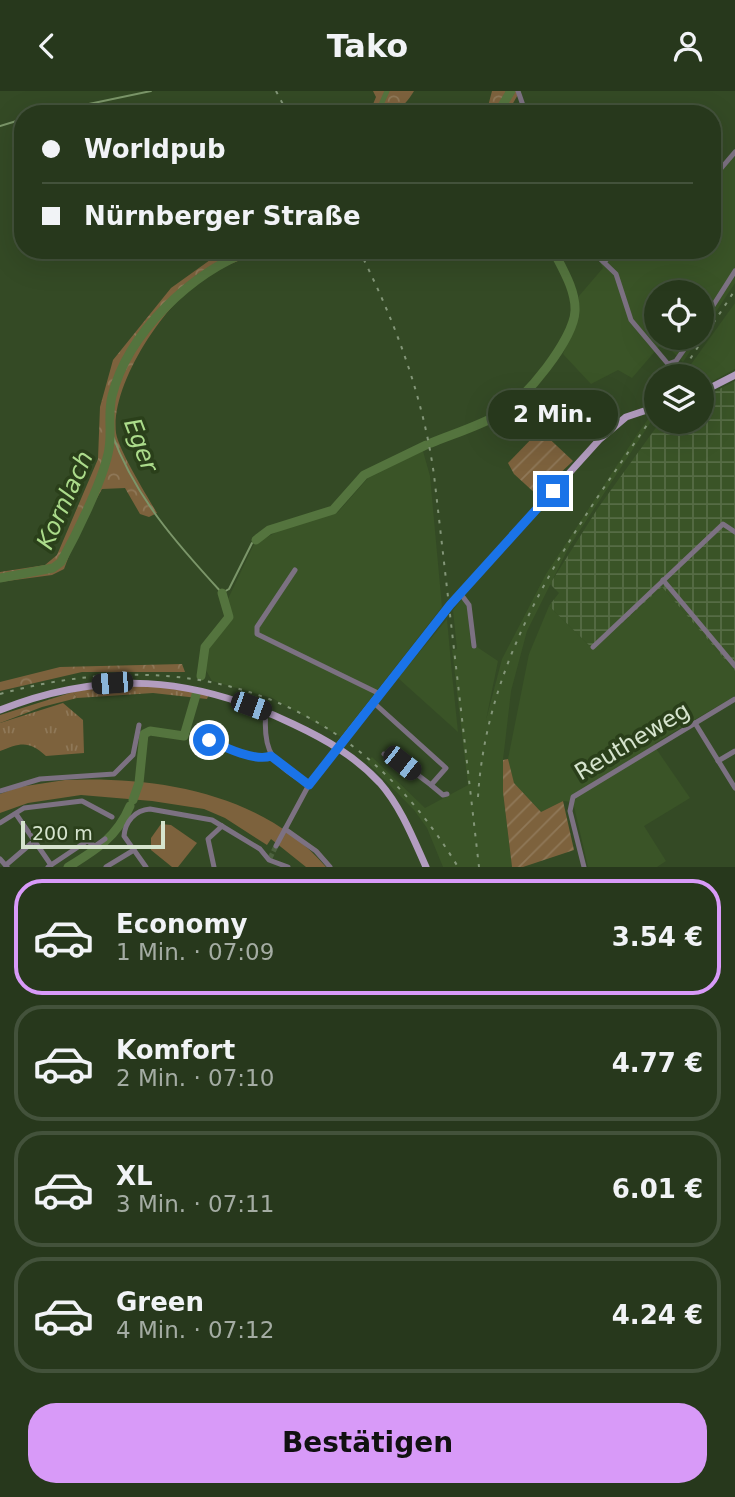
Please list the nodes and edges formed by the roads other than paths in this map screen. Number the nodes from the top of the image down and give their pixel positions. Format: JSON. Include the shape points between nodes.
{"nodes":[{"id":1,"x":735,"y":152,"type":"edge"},
{"id":2,"x":721,"y":168,"type":"edge"},
{"id":3,"x":601,"y":259,"type":"edge"},
{"id":4,"x":607,"y":259,"type":"edge"},
{"id":5,"x":604,"y":262,"type":"junction"},
{"id":6,"x":735,"y":271,"type":"edge"},
{"id":7,"x":714,"y":304,"type":"edge"},
{"id":8,"x":684,"y":350,"type":"edge"},
{"id":9,"x":668,"y":364,"type":"joint"},
{"id":10,"x":735,"y":375,"type":"edge"},
{"id":11,"x":714,"y":386,"type":"edge"},
{"id":12,"x":644,"y":410,"type":"edge"},
{"id":13,"x":735,"y":532,"type":"edge"},
{"id":14,"x":295,"y":570,"type":"dead end"},
{"id":15,"x":663,"y":580,"type":"junction"},
{"id":16,"x":460,"y":593,"type":"junction"},
{"id":17,"x":474,"y":646,"type":"dead end"},
{"id":18,"x":593,"y":647,"type":"dead end"},
{"id":19,"x":735,"y":666,"type":"edge"},
{"id":20,"x":380,"y":694,"type":"junction"},
{"id":21,"x":735,"y":699,"type":"edge"},
{"id":22,"x":374,"y":703,"type":"junction"},
{"id":23,"x":0,"y":710,"type":"edge"},
{"id":24,"x":266,"y":711,"type":"junction"},
{"id":25,"x":695,"y":723,"type":"junction"},
{"id":26,"x":139,"y":725,"type":"dead end"},
{"id":27,"x":196,"y":735,"type":"dead end"},
{"id":28,"x":338,"y":747,"type":"junction"},
{"id":29,"x":735,"y":751,"type":"edge"},
{"id":30,"x":384,"y":754,"type":"dead end"},
{"id":31,"x":271,"y":756,"type":"junction"},
{"id":32,"x":718,"y":761,"type":"junction"},
{"id":33,"x":309,"y":785,"type":"junction"},
{"id":34,"x":431,"y":785,"type":"junction"},
{"id":35,"x":735,"y":788,"type":"edge"},
{"id":36,"x":0,"y":791,"type":"edge"},
{"id":37,"x":447,"y":794,"type":"dead end"},
{"id":38,"x":16,"y":814,"type":"junction"},
{"id":39,"x":112,"y":817,"type":"dead end"},
{"id":40,"x":0,"y":823,"type":"edge"},
{"id":41,"x":222,"y":825,"type":"junction"},
{"id":42,"x":285,"y":829,"type":"junction"},
{"id":43,"x":105,"y":839,"type":"dead end"},
{"id":44,"x":34,"y":841,"type":"junction"},
{"id":45,"x":276,"y":846,"type":"tunnel mouth"},
{"id":46,"x":134,"y":850,"type":"junction"},
{"id":47,"x":0,"y":859,"type":"edge"},
{"id":48,"x":269,"y":859,"type":"junction"},
{"id":49,"x":7,"y":866,"type":"edge"},
{"id":50,"x":49,"y":866,"type":"edge"},
{"id":51,"x":106,"y":867,"type":"edge"},
{"id":52,"x":146,"y":867,"type":"edge"},
{"id":53,"x":214,"y":867,"type":"edge"},
{"id":54,"x":264,"y":867,"type":"edge"},
{"id":55,"x":288,"y":867,"type":"edge"},
{"id":56,"x":330,"y":867,"type":"edge"},
{"id":57,"x":426,"y":867,"type":"edge"},
{"id":58,"x":584,"y":867,"type":"edge"}],
"edges":[{"from":1,"to":2,"type":"street"},
{"from":3,"to":5,"type":"street"},
{"from":4,"to":5,"type":"street"},
{"from":5,"to":9,"type":"street","via":[[621,286],[631,320]]},
{"from":6,"to":7,"type":"street"},
{"from":8,"to":9,"type":"street"},
{"from":10,"to":11,"type":"main road"},
{"from":12,"to":16,"type":"main road","via":[[609,430]]},
{"from":13,"to":15,"type":"street","via":[[723,524]]},
{"from":14,"to":20,"type":"street","via":[[257,627],[257,634]]},
{"from":15,"to":18,"type":"street"},
{"from":15,"to":19,"type":"street"},
{"from":16,"to":17,"type":"street","via":[[469,605]]},
{"from":16,"to":20,"type":"main road"},
{"from":20,"to":22,"type":"main road"},
{"from":21,"to":25,"type":"street","name":"Reutheweg"},
{"from":22,"to":28,"type":"main road"},
{"from":22,"to":34,"type":"street","via":[[446,768]]},
{"from":23,"to":24,"type":"main road","via":[[54,691],[138,682],[207,691]]},
{"from":24,"to":28,"type":"main road"},
{"from":24,"to":31,"type":"street","via":[[265,741]]},
{"from":25,"to":32,"type":"street"},
{"from":25,"to":58,"type":"street","name":"Reutheweg","via":[[572,799],[570,811]]},
{"from":26,"to":36,"type":"street","via":[[132,755],[114,774],[40,779]]},
{"from":27,"to":31,"type":"street","via":[[253,755]]},
{"from":28,"to":33,"type":"street"},
{"from":28,"to":57,"type":"main road","via":[[387,793]]},
{"from":29,"to":32,"type":"street"},
{"from":30,"to":34,"type":"street"},
{"from":31,"to":33,"type":"street"},
{"from":32,"to":35,"type":"street"},
{"from":33,"to":42,"type":"street"},
{"from":34,"to":37,"type":"street"},
{"from":38,"to":39,"type":"street","via":[[24,808],[82,801]]},
{"from":38,"to":40,"type":"street"},
{"from":38,"to":44,"type":"street"},
{"from":41,"to":46,"type":"street","via":[[202,816],[149,809],[137,812],[124,837]]},
{"from":41,"to":48,"type":"street"},
{"from":41,"to":53,"type":"street","via":[[208,839]]},
{"from":42,"to":45,"type":"street"},
{"from":42,"to":56,"type":"street"},
{"from":43,"to":50,"type":"street","via":[[95,846],[88,841]]},
{"from":44,"to":49,"type":"street"},
{"from":44,"to":50,"type":"street"},
{"from":46,"to":51,"type":"street"},
{"from":46,"to":52,"type":"street"},
{"from":47,"to":49,"type":"street"},
{"from":48,"to":54,"type":"street"},
{"from":48,"to":55,"type":"street"}]}
